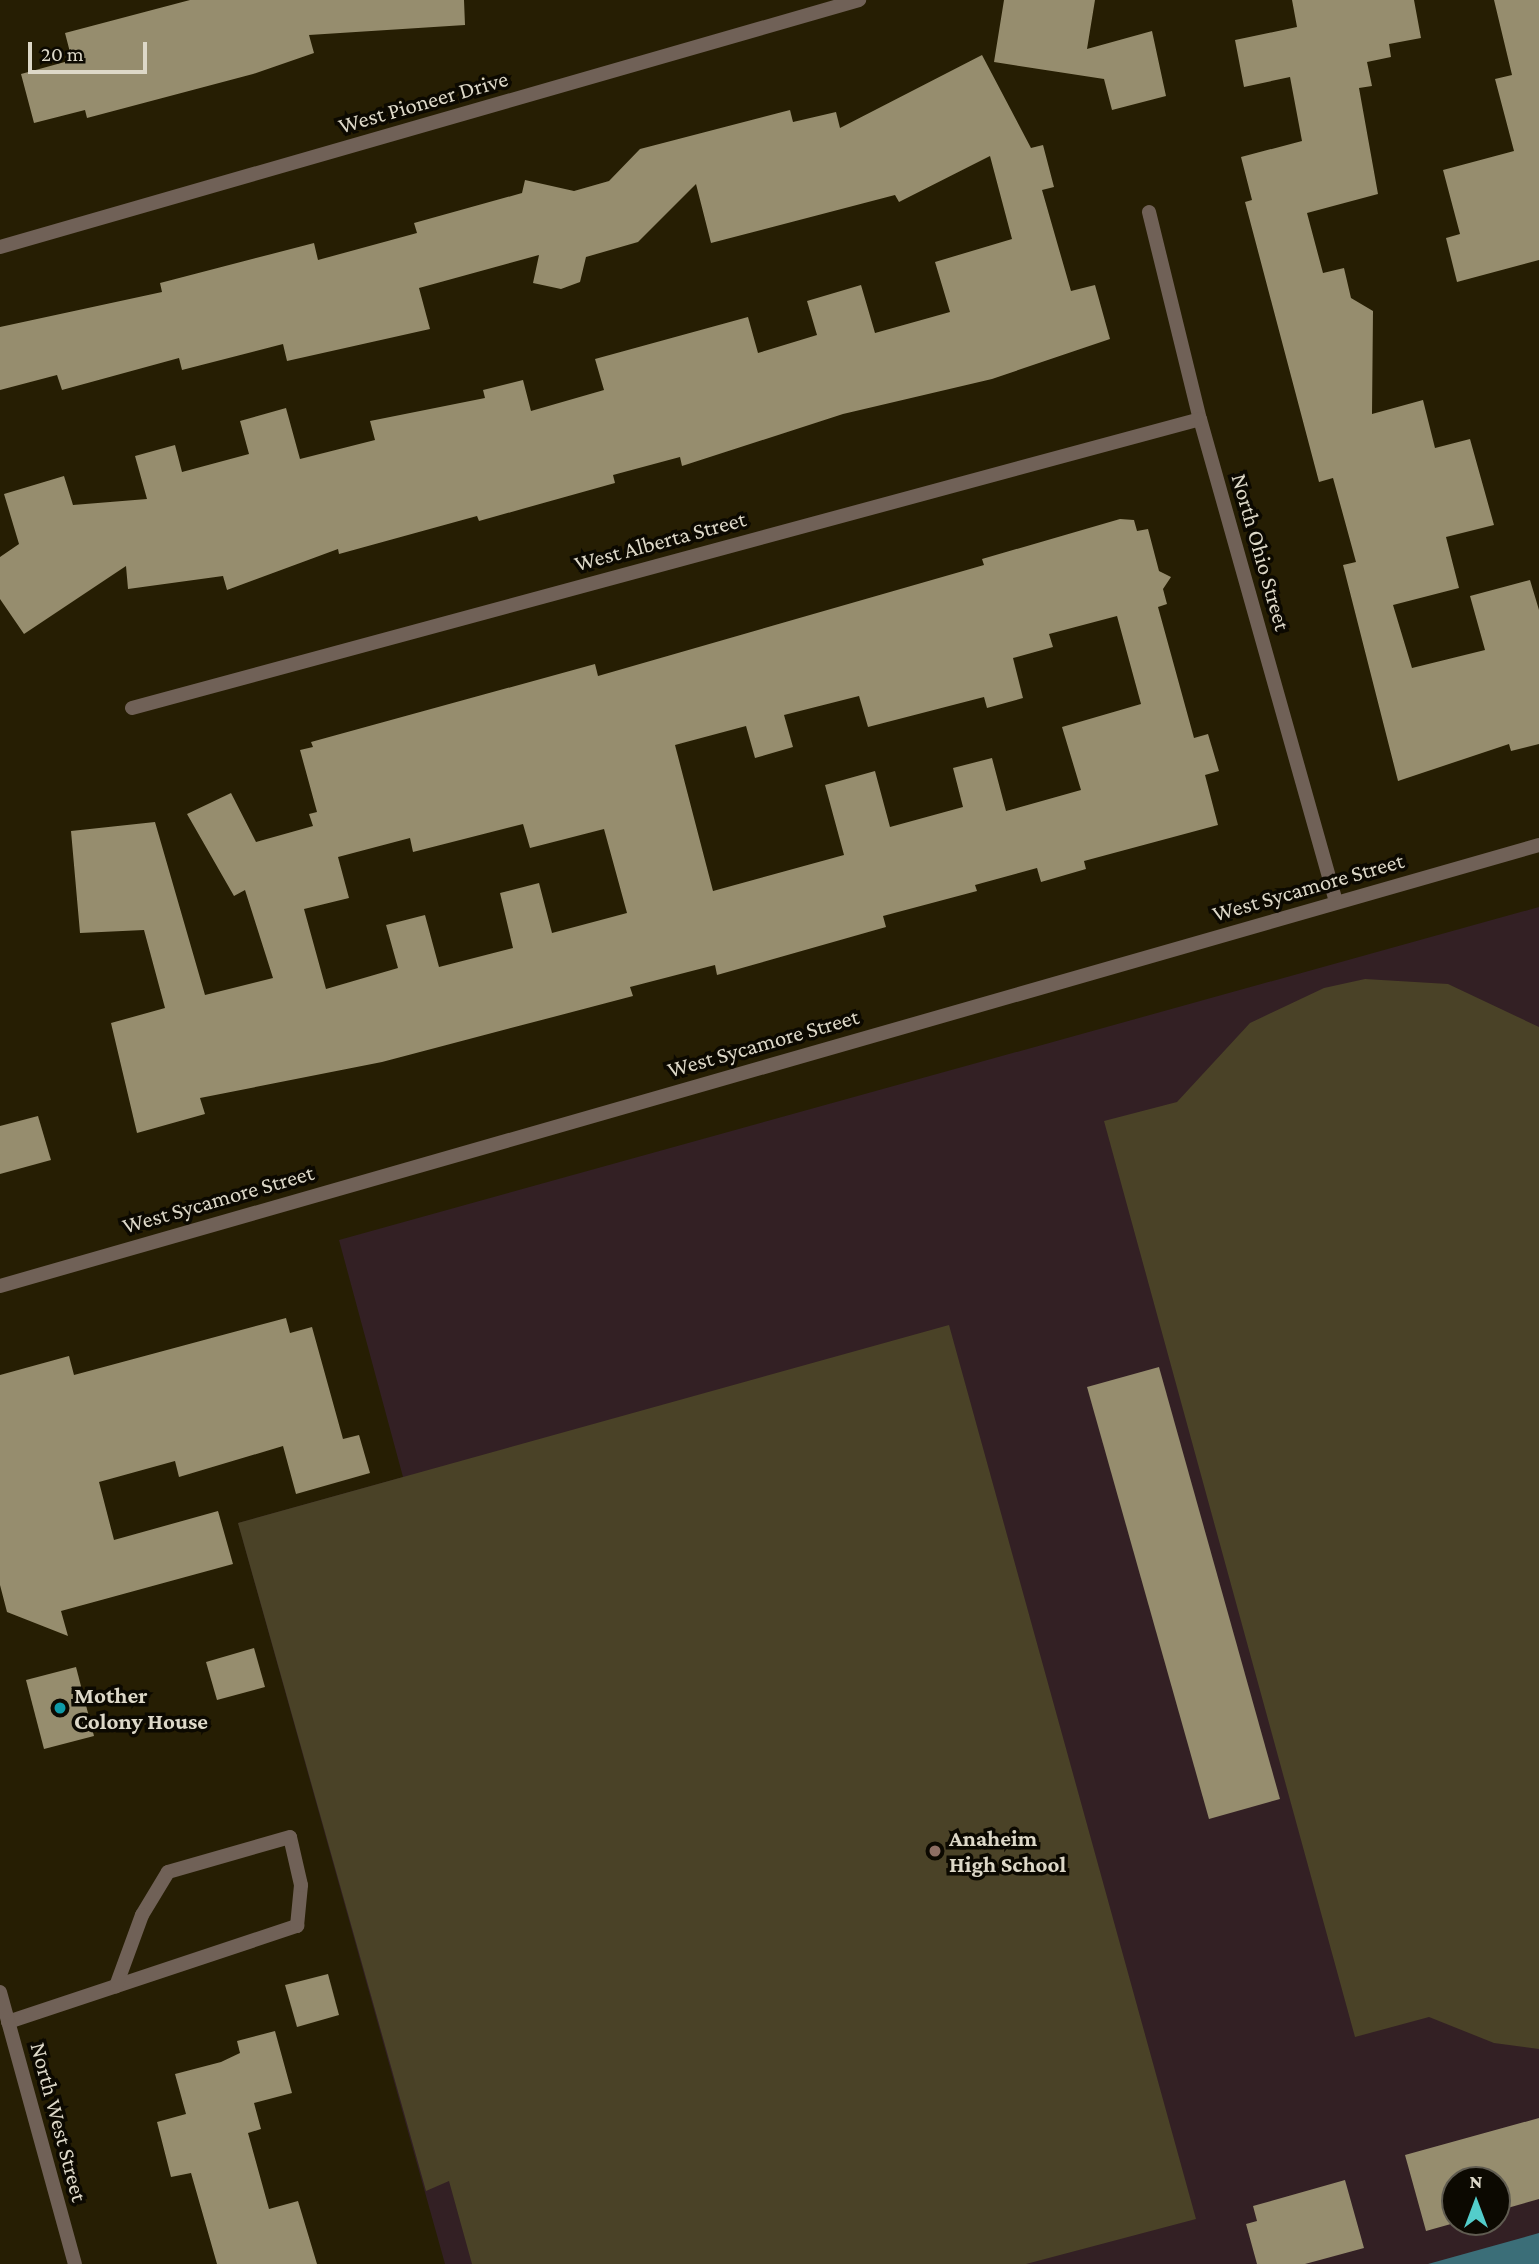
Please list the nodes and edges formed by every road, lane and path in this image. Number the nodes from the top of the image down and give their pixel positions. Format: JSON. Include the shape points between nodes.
{"nodes":[{"id":1,"x":859,"y":0,"type":"edge"},
{"id":2,"x":1149,"y":212,"type":"dead end"},
{"id":3,"x":0,"y":247,"type":"edge"},
{"id":4,"x":1200,"y":419,"type":"junction"},
{"id":5,"x":132,"y":708,"type":"dead end"},
{"id":6,"x":1539,"y":845,"type":"edge"},
{"id":7,"x":1336,"y":902,"type":"junction"},
{"id":8,"x":0,"y":1286,"type":"edge"},
{"id":9,"x":116,"y":1986,"type":"junction"},
{"id":10,"x":0,"y":1992,"type":"edge"},
{"id":11,"x":8,"y":2022,"type":"junction"},
{"id":12,"x":75,"y":2264,"type":"edge"}],
"edges":[{"from":1,"to":3,"type":"street","name":"West Pioneer Drive"},
{"from":2,"to":4,"type":"street","name":"North Ohio Street"},
{"from":4,"to":5,"type":"street","name":"West Alberta Street"},
{"from":4,"to":7,"type":"street","name":"North Ohio Street"},
{"from":6,"to":7,"type":"street","name":"West Sycamore Street"},
{"from":7,"to":8,"type":"street","name":"West Sycamore Street"},
{"from":9,"to":9,"type":"street","via":[[297,1926],[302,1885],[290,1837],[168,1872],[142,1915]]},
{"from":9,"to":11,"type":"street"},
{"from":10,"to":11,"type":"street","name":"North West Street"},
{"from":11,"to":12,"type":"street","name":"North West Street"}]}
